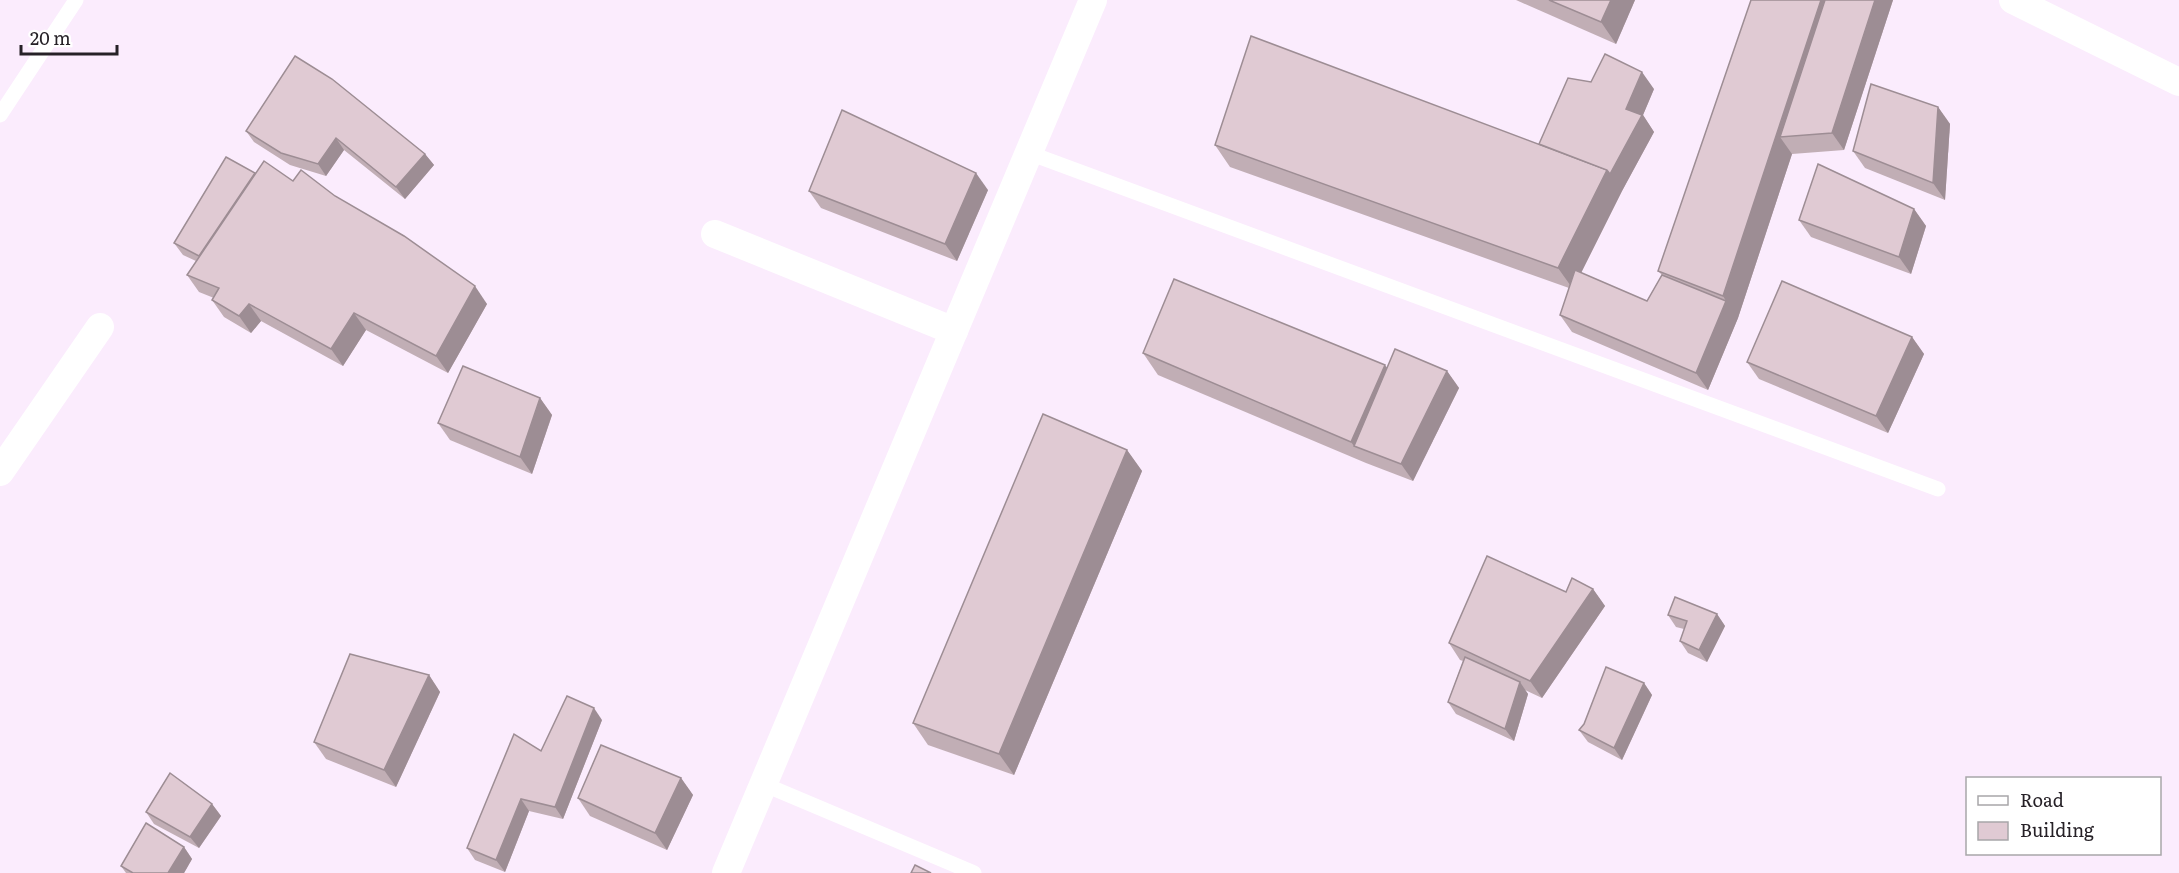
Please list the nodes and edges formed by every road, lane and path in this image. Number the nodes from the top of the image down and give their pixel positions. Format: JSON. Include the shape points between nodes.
{"nodes":[{"id":1,"x":76,"y":0,"type":"edge"},
{"id":2,"x":1093,"y":0,"type":"edge"},
{"id":3,"x":2013,"y":0,"type":"edge"},
{"id":4,"x":2179,"y":82,"type":"edge"},
{"id":5,"x":0,"y":115,"type":"edge"},
{"id":6,"x":1029,"y":153,"type":"junction"},
{"id":7,"x":715,"y":234,"type":"dead end"},
{"id":8,"x":100,"y":327,"type":"dead end"},
{"id":9,"x":954,"y":332,"type":"junction"},
{"id":10,"x":0,"y":472,"type":"edge"},
{"id":11,"x":1938,"y":489,"type":"dead end"},
{"id":12,"x":763,"y":784,"type":"junction"},
{"id":13,"x":726,"y":873,"type":"edge"},
{"id":14,"x":974,"y":873,"type":"edge"}],
"edges":[{"from":1,"to":5,"type":"lane"},
{"from":2,"to":6,"type":"street"},
{"from":3,"to":4,"type":"street"},
{"from":6,"to":9,"type":"street"},
{"from":6,"to":11,"type":"lane"},
{"from":7,"to":9,"type":"street"},
{"from":8,"to":10,"type":"street"},
{"from":9,"to":12,"type":"street"},
{"from":12,"to":13,"type":"street"},
{"from":12,"to":14,"type":"lane"}]}
